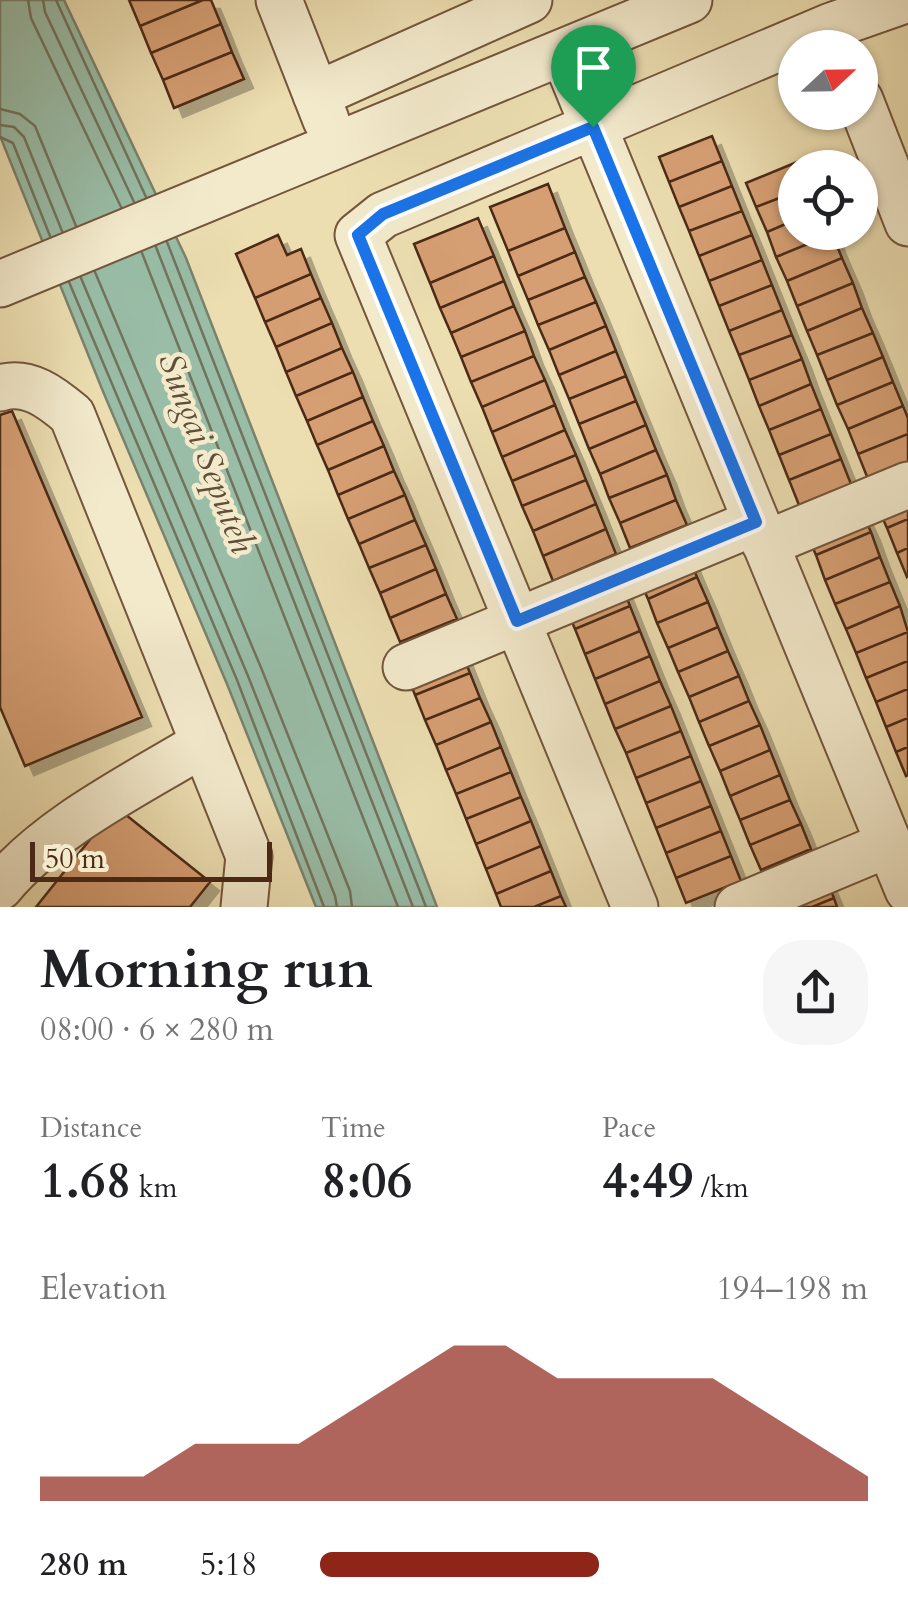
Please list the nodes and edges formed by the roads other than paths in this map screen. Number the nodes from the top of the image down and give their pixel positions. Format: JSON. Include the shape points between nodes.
{"nodes":[{"id":1,"x":279,"y":0,"type":"edge"},
{"id":2,"x":529,"y":0,"type":"edge"},
{"id":3,"x":689,"y":0,"type":"edge"},
{"id":4,"x":906,"y":0,"type":"edge"},
{"id":5,"x":849,"y":30,"type":"edge"},
{"id":6,"x":562,"y":52,"type":"junction"},
{"id":7,"x":778,"y":58,"type":"edge"},
{"id":8,"x":316,"y":95,"type":"junction"},
{"id":9,"x":593,"y":127,"type":"junction"},
{"id":10,"x":872,"y":130,"type":"edge"},
{"id":11,"x":336,"y":145,"type":"junction"},
{"id":12,"x":908,"y":222,"type":"edge"},
{"id":13,"x":15,"y":277,"type":"edge"},
{"id":14,"x":0,"y":388,"type":"edge"},
{"id":15,"x":908,"y":485,"type":"edge"},
{"id":16,"x":761,"y":533,"type":"junction"},
{"id":17,"x":517,"y":621,"type":"junction"},
{"id":18,"x":406,"y":666,"type":"dead end"},
{"id":19,"x":204,"y":743,"type":"junction"},
{"id":20,"x":889,"y":844,"type":"junction"},
{"id":21,"x":4,"y":868,"type":"edge"},
{"id":22,"x":908,"y":890,"type":"edge"},
{"id":23,"x":244,"y":907,"type":"edge"},
{"id":24,"x":635,"y":907,"type":"edge"},
{"id":25,"x":738,"y":907,"type":"edge"}],
"edges":[{"from":1,"to":8,"type":"street"},
{"from":2,"to":8,"type":"street"},
{"from":3,"to":6,"type":"street"},
{"from":4,"to":5,"type":"street"},
{"from":6,"to":9,"type":"street"},
{"from":6,"to":11,"type":"street"},
{"from":7,"to":9,"type":"street"},
{"from":8,"to":11,"type":"street"},
{"from":9,"to":16,"type":"street"},
{"from":9,"to":17,"type":"street","via":[[383,214],[358,235]]},
{"from":10,"to":12,"type":"street"},
{"from":11,"to":13,"type":"street"},
{"from":14,"to":19,"type":"street","via":[[46,393],[72,415]]},
{"from":15,"to":16,"type":"street"},
{"from":16,"to":17,"type":"street"},
{"from":16,"to":20,"type":"street"},
{"from":17,"to":18,"type":"street"},
{"from":17,"to":24,"type":"street"},
{"from":19,"to":21,"type":"street"},
{"from":19,"to":23,"type":"street","via":[[249,856]]},
{"from":20,"to":22,"type":"street"},
{"from":20,"to":25,"type":"street"}]}
